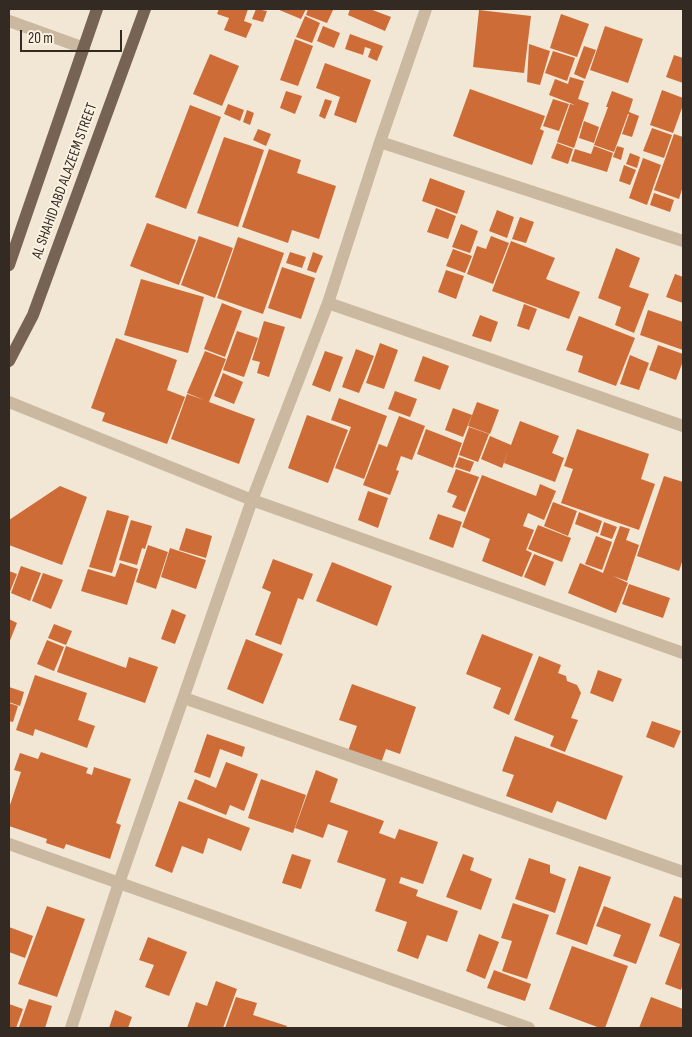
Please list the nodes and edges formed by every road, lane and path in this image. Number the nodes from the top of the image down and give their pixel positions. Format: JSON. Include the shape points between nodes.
{"nodes":[{"id":1,"x":97,"y":9,"type":"edge"},
{"id":2,"x":145,"y":9,"type":"edge"},
{"id":3,"x":426,"y":9,"type":"edge"},
{"id":4,"x":9,"y":21,"type":"edge"},
{"id":5,"x":84,"y":48,"type":"junction"},
{"id":6,"x":380,"y":142,"type":"junction"},
{"id":7,"x":683,"y":242,"type":"edge"},
{"id":8,"x":9,"y":265,"type":"edge"},
{"id":9,"x":328,"y":303,"type":"junction"},
{"id":10,"x":9,"y":361,"type":"edge"},
{"id":11,"x":9,"y":402,"type":"edge"},
{"id":12,"x":683,"y":426,"type":"edge"},
{"id":13,"x":252,"y":500,"type":"junction"},
{"id":14,"x":683,"y":653,"type":"edge"},
{"id":15,"x":184,"y":698,"type":"junction"},
{"id":16,"x":9,"y":844,"type":"edge"},
{"id":17,"x":683,"y":872,"type":"edge"},
{"id":18,"x":119,"y":883,"type":"junction"},
{"id":19,"x":71,"y":1028,"type":"edge"},
{"id":20,"x":529,"y":1028,"type":"edge"}],
"edges":[{"from":1,"to":5,"type":"main road","name":"AL SHAHID ABD ALAZEEM STREET"},
{"from":2,"to":10,"type":"main road","name":"AL SHAHID ABD ALAZEEM STREET","via":[[33,315]]},
{"from":3,"to":6,"type":"street"},
{"from":4,"to":5,"type":"street"},
{"from":5,"to":8,"type":"main road","name":"AL SHAHID ABD ALAZEEM STREET"},
{"from":6,"to":7,"type":"street"},
{"from":6,"to":9,"type":"street"},
{"from":9,"to":12,"type":"street"},
{"from":9,"to":13,"type":"street"},
{"from":11,"to":13,"type":"street"},
{"from":13,"to":14,"type":"street"},
{"from":13,"to":15,"type":"street"},
{"from":15,"to":17,"type":"street"},
{"from":15,"to":18,"type":"street"},
{"from":16,"to":18,"type":"street"},
{"from":18,"to":19,"type":"street"},
{"from":18,"to":20,"type":"street"}]}
